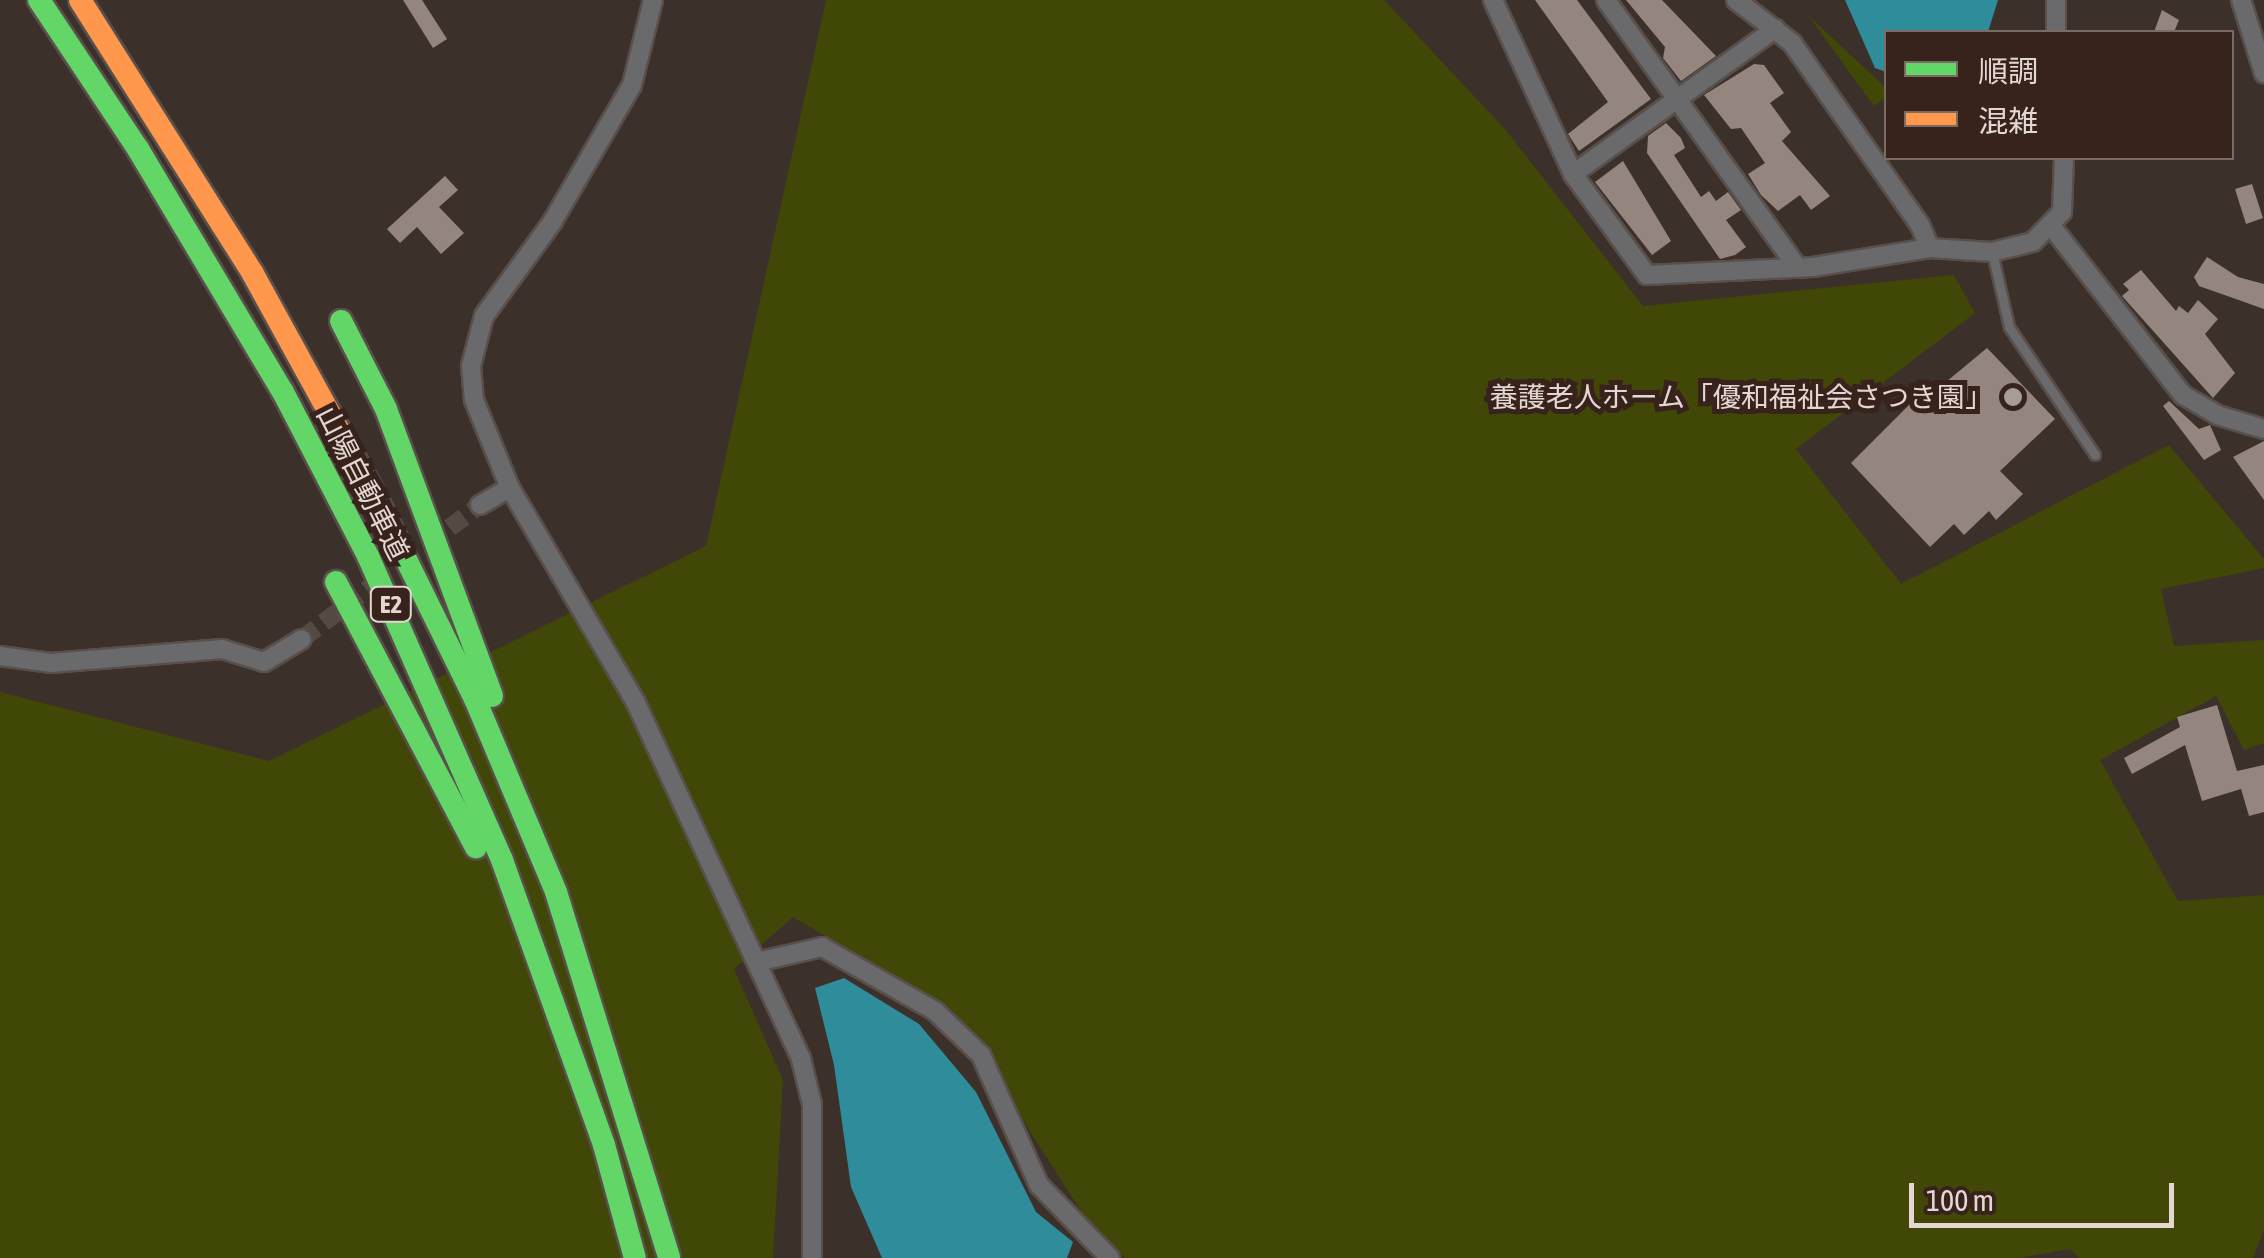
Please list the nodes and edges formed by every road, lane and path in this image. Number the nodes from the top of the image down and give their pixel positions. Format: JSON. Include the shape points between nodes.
{"nodes":[{"id":1,"x":39,"y":0,"type":"edge"},
{"id":2,"x":80,"y":0,"type":"edge"},
{"id":3,"x":653,"y":0,"type":"edge"},
{"id":4,"x":1493,"y":0,"type":"edge"},
{"id":5,"x":1606,"y":0,"type":"edge"},
{"id":6,"x":1736,"y":0,"type":"edge"},
{"id":7,"x":2056,"y":0,"type":"edge"},
{"id":8,"x":2241,"y":0,"type":"edge"},
{"id":9,"x":1776,"y":30,"type":"junction"},
{"id":10,"x":2056,"y":30,"type":"edge"},
{"id":11,"x":2264,"y":73,"type":"edge"},
{"id":12,"x":1678,"y":99,"type":"junction"},
{"id":13,"x":2064,"y":160,"type":"edge"},
{"id":14,"x":1573,"y":174,"type":"junction"},
{"id":15,"x":2052,"y":228,"type":"junction"},
{"id":16,"x":1930,"y":248,"type":"junction"},
{"id":17,"x":1992,"y":252,"type":"junction"},
{"id":18,"x":1797,"y":266,"type":"junction"},
{"id":19,"x":341,"y":320,"type":"dead end"},
{"id":20,"x":2260,"y":421,"type":"edge"},
{"id":21,"x":2094,"y":455,"type":"dead end"},
{"id":22,"x":510,"y":488,"type":"junction"},
{"id":23,"x":480,"y":505,"type":"tunnel mouth"},
{"id":24,"x":336,"y":582,"type":"dead end"},
{"id":25,"x":302,"y":638,"type":"tunnel mouth"},
{"id":26,"x":0,"y":656,"type":"edge"},
{"id":27,"x":556,"y":892,"type":"junction"},
{"id":28,"x":762,"y":961,"type":"junction"},
{"id":29,"x":604,"y":1145,"type":"junction"},
{"id":30,"x":635,"y":1258,"type":"edge"},
{"id":31,"x":669,"y":1258,"type":"edge"},
{"id":32,"x":812,"y":1258,"type":"edge"},
{"id":33,"x":1110,"y":1258,"type":"edge"}],
"edges":[{"from":1,"to":29,"type":"highway","name":"山陽自動車道","number":"E2","via":[[274,376],[368,556],[502,860]]},
{"from":2,"to":27,"type":"highway","name":"山陽自動車道","number":"E2","via":[[253,274],[398,538]]},
{"from":3,"to":22,"type":"street","via":[[632,85],[553,221],[484,316],[471,366],[474,400]]},
{"from":4,"to":14,"type":"street"},
{"from":5,"to":12,"type":"street"},
{"from":6,"to":9,"type":"street"},
{"from":7,"to":10,"type":"street"},
{"from":8,"to":11,"type":"street"},
{"from":9,"to":12,"type":"street"},
{"from":9,"to":16,"type":"street","via":[[1814,73]]},
{"from":12,"to":14,"type":"street"},
{"from":12,"to":18,"type":"street"},
{"from":13,"to":15,"type":"street","via":[[2062,212]]},
{"from":14,"to":18,"type":"street","via":[[1647,275]]},
{"from":15,"to":17,"type":"street","via":[[2034,242]]},
{"from":15,"to":20,"type":"street","via":[[2183,395],[2216,415]]},
{"from":16,"to":17,"type":"street"},
{"from":16,"to":18,"type":"street"},
{"from":17,"to":21,"type":"lane","via":[[2009,328]]},
{"from":19,"to":27,"type":"highway","via":[[386,409],[464,608]]},
{"from":22,"to":23,"type":"street"},
{"from":22,"to":28,"type":"street","via":[[634,702]]},
{"from":24,"to":29,"type":"highway","via":[[504,902]]},
{"from":25,"to":26,"type":"street","via":[[264,662],[222,649],[50,663]]},
{"from":27,"to":31,"type":"highway","name":"山陽自動車道","number":"E2"},
{"from":28,"to":32,"type":"street","via":[[802,1059],[812,1104]]},
{"from":28,"to":33,"type":"street","via":[[822,946],[935,1011],[981,1055],[1039,1185]]},
{"from":29,"to":30,"type":"highway","name":"山陽自動車道","number":"E2"}]}
